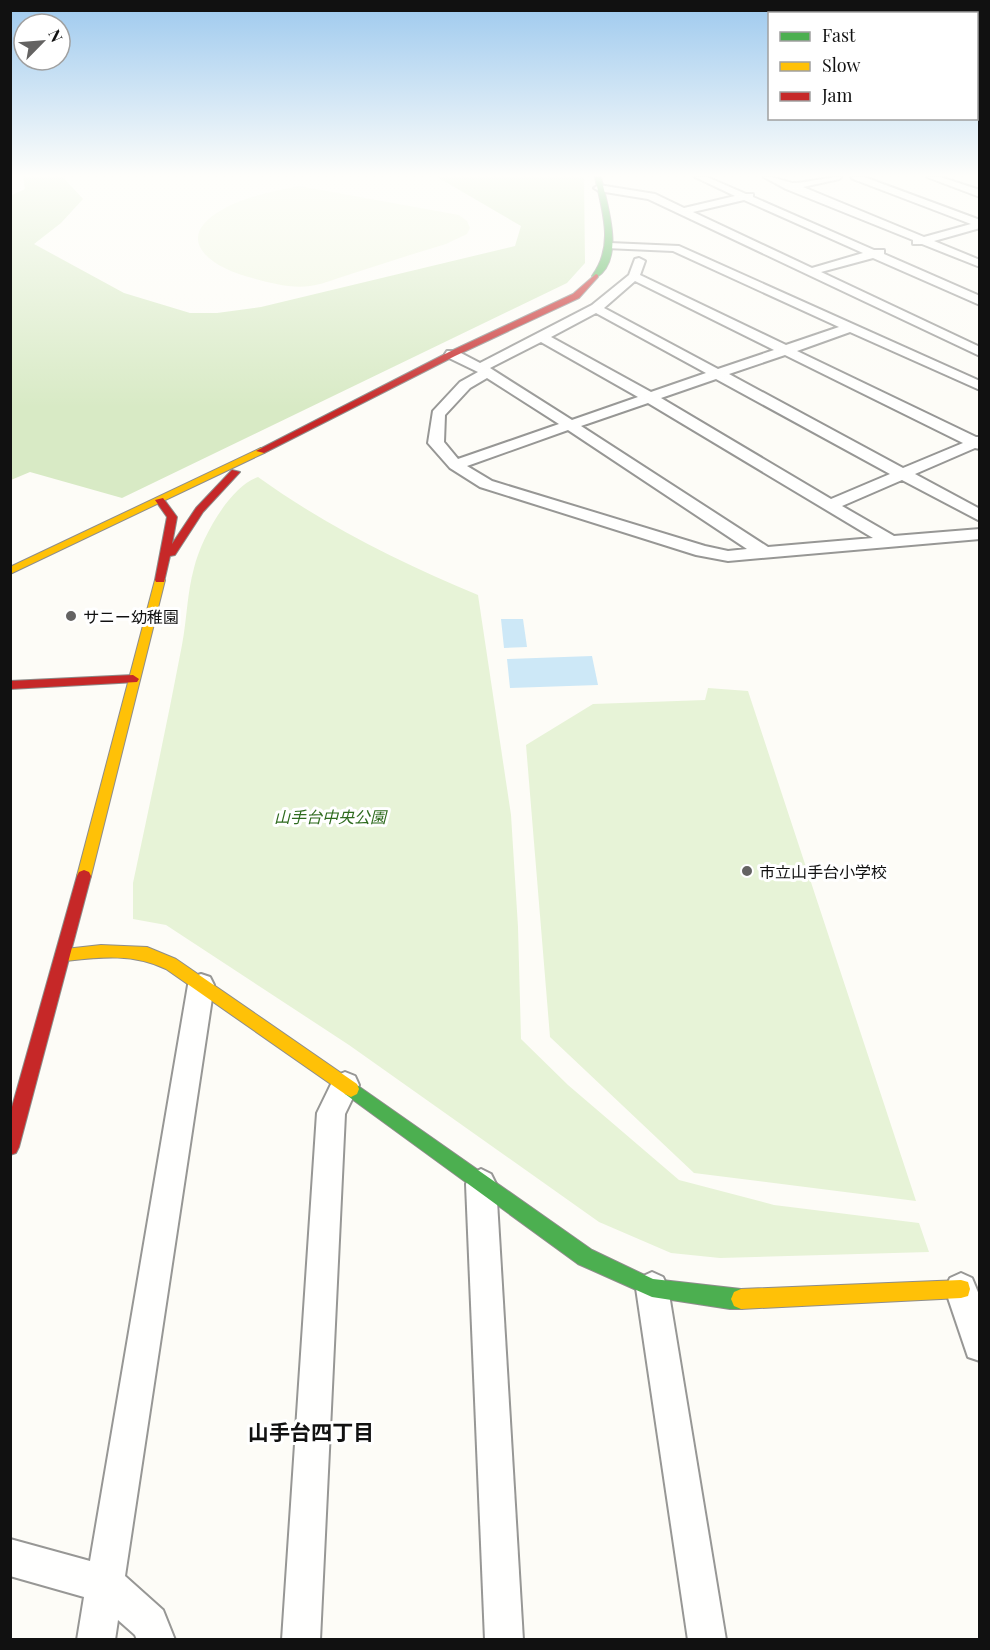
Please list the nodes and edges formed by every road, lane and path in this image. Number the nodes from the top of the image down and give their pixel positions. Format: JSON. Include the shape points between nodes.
{"nodes":[{"id":1,"x":608,"y":254,"type":"edge"},
{"id":2,"x":640,"y":254,"type":"edge"},
{"id":3,"x":688,"y":254,"type":"edge"},
{"id":4,"x":773,"y":254,"type":"edge"},
{"id":5,"x":874,"y":254,"type":"joint"},
{"id":6,"x":955,"y":254,"type":"edge"},
{"id":7,"x":980,"y":264,"type":"edge"},
{"id":8,"x":810,"y":272,"type":"junction"},
{"id":9,"x":634,"y":276,"type":"junction"},
{"id":10,"x":980,"y":301,"type":"edge"},
{"id":11,"x":596,"y":308,"type":"junction"},
{"id":12,"x":852,"y":327,"type":"junction"},
{"id":13,"x":540,"y":336,"type":"junction"},
{"id":14,"x":980,"y":341,"type":"edge"},
{"id":15,"x":966,"y":346,"type":"junction"},
{"id":16,"x":784,"y":350,"type":"junction"},
{"id":17,"x":980,"y":352,"type":"edge"},
{"id":18,"x":452,"y":354,"type":"junction"},
{"id":19,"x":483,"y":370,"type":"junction"},
{"id":20,"x":717,"y":372,"type":"junction"},
{"id":21,"x":980,"y":386,"type":"edge"},
{"id":22,"x":650,"y":397,"type":"junction"},
{"id":23,"x":570,"y":425,"type":"junction"},
{"id":24,"x":978,"y":443,"type":"edge"},
{"id":25,"x":260,"y":452,"type":"junction"},
{"id":26,"x":455,"y":465,"type":"junction"},
{"id":27,"x":903,"y":475,"type":"junction"},
{"id":28,"x":160,"y":500,"type":"junction"},
{"id":29,"x":830,"y":505,"type":"junction"},
{"id":30,"x":980,"y":516,"type":"edge"},
{"id":31,"x":980,"y":534,"type":"edge"},
{"id":32,"x":890,"y":541,"type":"junction"},
{"id":33,"x":763,"y":552,"type":"junction"},
{"id":34,"x":166,"y":561,"type":"junction"},
{"id":35,"x":10,"y":571,"type":"edge"},
{"id":36,"x":133,"y":679,"type":"junction"},
{"id":37,"x":10,"y":685,"type":"edge"},
{"id":38,"x":65,"y":955,"type":"junction"},
{"id":39,"x":201,"y":985,"type":"junction"},
{"id":40,"x":345,"y":1085,"type":"junction"},
{"id":41,"x":10,"y":1148,"type":"edge"},
{"id":42,"x":481,"y":1184,"type":"junction"},
{"id":43,"x":652,"y":1288,"type":"junction"},
{"id":44,"x":961,"y":1289,"type":"joint"},
{"id":45,"x":980,"y":1345,"type":"edge"},
{"id":46,"x":10,"y":1557,"type":"edge"},
{"id":47,"x":105,"y":1584,"type":"junction"},
{"id":48,"x":96,"y":1640,"type":"edge"},
{"id":49,"x":156,"y":1640,"type":"edge"},
{"id":50,"x":301,"y":1640,"type":"edge"},
{"id":51,"x":504,"y":1640,"type":"edge"},
{"id":52,"x":707,"y":1640,"type":"edge"}],
"edges":[{"from":1,"to":18,"type":"street","via":[[605,267],[576,296]]},
{"from":2,"to":9,"type":"street"},
{"from":3,"to":12,"type":"street"},
{"from":4,"to":8,"type":"street"},
{"from":5,"to":8,"type":"street"},
{"from":5,"to":10,"type":"street"},
{"from":6,"to":7,"type":"street"},
{"from":8,"to":15,"type":"street"},
{"from":9,"to":11,"type":"street"},
{"from":9,"to":16,"type":"street"},
{"from":11,"to":13,"type":"street"},
{"from":11,"to":20,"type":"street"},
{"from":12,"to":16,"type":"street"},
{"from":12,"to":21,"type":"street"},
{"from":13,"to":19,"type":"street"},
{"from":13,"to":22,"type":"street"},
{"from":14,"to":15,"type":"street"},
{"from":15,"to":17,"type":"street"},
{"from":16,"to":20,"type":"street"},
{"from":16,"to":24,"type":"street"},
{"from":18,"to":19,"type":"street"},
{"from":18,"to":25,"type":"street"},
{"from":19,"to":23,"type":"street"},
{"from":19,"to":26,"type":"street","via":[[438,414],[436,444]]},
{"from":20,"to":22,"type":"street"},
{"from":20,"to":27,"type":"street"},
{"from":22,"to":23,"type":"street"},
{"from":22,"to":29,"type":"street"},
{"from":23,"to":26,"type":"street"},
{"from":23,"to":33,"type":"street"},
{"from":24,"to":27,"type":"street"},
{"from":25,"to":28,"type":"street"},
{"from":25,"to":34,"type":"street","via":[[219,486],[193,516]]},
{"from":26,"to":33,"type":"street","via":[[486,484],[702,551],[728,556]]},
{"from":27,"to":29,"type":"street"},
{"from":27,"to":30,"type":"street"},
{"from":28,"to":34,"type":"street","via":[[172,518]]},
{"from":28,"to":35,"type":"street"},
{"from":29,"to":32,"type":"street"},
{"from":31,"to":32,"type":"street"},
{"from":32,"to":33,"type":"street"},
{"from":34,"to":36,"type":"street"},
{"from":36,"to":37,"type":"street"},
{"from":36,"to":38,"type":"street"},
{"from":38,"to":39,"type":"street","via":[[101,951],[147,953]]},
{"from":38,"to":41,"type":"street"},
{"from":39,"to":40,"type":"street"},
{"from":39,"to":47,"type":"street"},
{"from":40,"to":42,"type":"street"},
{"from":40,"to":50,"type":"street","via":[[331,1113]]},
{"from":42,"to":43,"type":"street","via":[[585,1257]]},
{"from":42,"to":51,"type":"street"},
{"from":43,"to":44,"type":"street","via":[[730,1299]]},
{"from":43,"to":52,"type":"street"},
{"from":44,"to":45,"type":"street"},
{"from":46,"to":47,"type":"street"},
{"from":47,"to":48,"type":"street"},
{"from":47,"to":49,"type":"street","via":[[150,1623]]}]}
